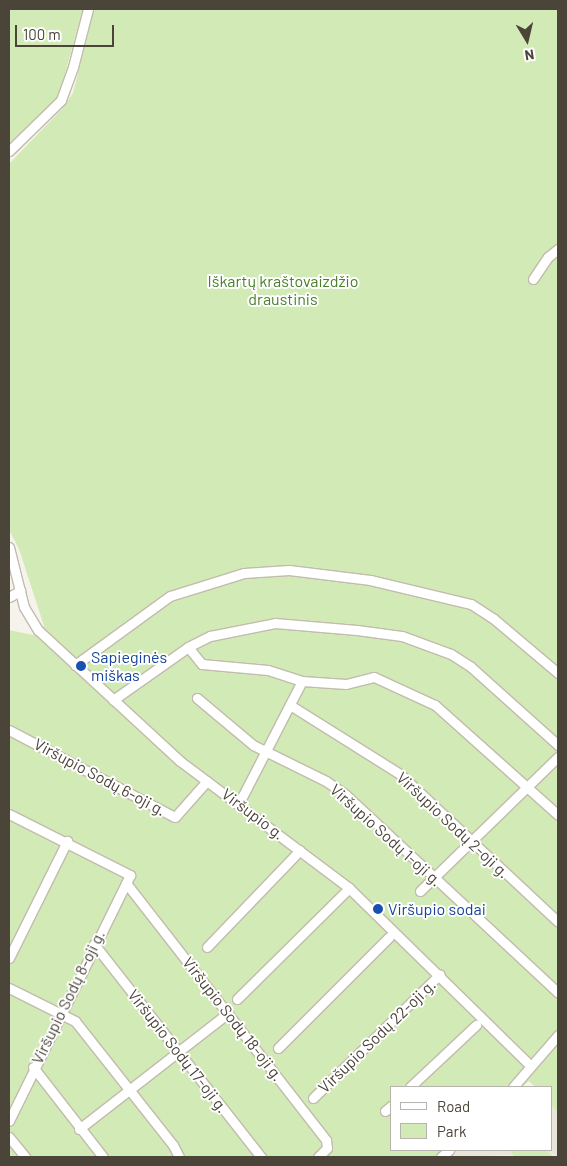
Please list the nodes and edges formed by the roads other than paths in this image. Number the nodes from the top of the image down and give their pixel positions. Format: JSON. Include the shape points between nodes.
{"nodes":[{"id":1,"x":88,"y":9,"type":"edge"},
{"id":2,"x":9,"y":151,"type":"edge"},
{"id":3,"x":558,"y":249,"type":"edge"},
{"id":4,"x":533,"y":279,"type":"dead end"},
{"id":5,"x":9,"y":547,"type":"edge"},
{"id":6,"x":20,"y":591,"type":"junction"},
{"id":7,"x":9,"y":597,"type":"edge"},
{"id":8,"x":188,"y":647,"type":"junction"},
{"id":9,"x":75,"y":665,"type":"junction"},
{"id":10,"x":558,"y":673,"type":"edge"},
{"id":11,"x":302,"y":681,"type":"junction"},
{"id":12,"x":197,"y":698,"type":"dead end"},
{"id":13,"x":113,"y":700,"type":"junction"},
{"id":14,"x":290,"y":705,"type":"junction"},
{"id":15,"x":9,"y":730,"type":"edge"},
{"id":16,"x":558,"y":745,"type":"edge"},
{"id":17,"x":264,"y":750,"type":"junction"},
{"id":18,"x":558,"y":757,"type":"edge"},
{"id":19,"x":208,"y":780,"type":"junction"},
{"id":20,"x":528,"y":788,"type":"junction"},
{"id":21,"x":239,"y":803,"type":"junction"},
{"id":22,"x":9,"y":814,"type":"edge"},
{"id":23,"x":558,"y":815,"type":"edge"},
{"id":24,"x":67,"y":841,"type":"junction"},
{"id":25,"x":470,"y":841,"type":"junction"},
{"id":26,"x":300,"y":850,"type":"junction"},
{"id":27,"x":433,"y":876,"type":"junction"},
{"id":28,"x":128,"y":879,"type":"junction"},
{"id":29,"x":349,"y":888,"type":"junction"},
{"id":30,"x":420,"y":891,"type":"dead end"},
{"id":31,"x":558,"y":922,"type":"edge"},
{"id":32,"x":389,"y":938,"type":"dead end"},
{"id":33,"x":94,"y":944,"type":"junction"},
{"id":34,"x":208,"y":947,"type":"dead end"},
{"id":35,"x":9,"y":958,"type":"edge"},
{"id":36,"x":440,"y":974,"type":"junction"},
{"id":37,"x":9,"y":988,"type":"edge"},
{"id":38,"x":558,"y":993,"type":"edge"},
{"id":39,"x":237,"y":1000,"type":"dead end"},
{"id":40,"x":61,"y":1012,"type":"junction"},
{"id":41,"x":228,"y":1013,"type":"junction"},
{"id":42,"x":476,"y":1025,"type":"dead end"},
{"id":43,"x":558,"y":1035,"type":"edge"},
{"id":44,"x":278,"y":1048,"type":"dead end"},
{"id":45,"x":179,"y":1052,"type":"junction"},
{"id":46,"x":530,"y":1065,"type":"junction"},
{"id":47,"x":33,"y":1067,"type":"junction"},
{"id":48,"x":411,"y":1086,"type":"edge"},
{"id":49,"x":514,"y":1086,"type":"edge"},
{"id":50,"x":129,"y":1090,"type":"junction"},
{"id":51,"x":313,"y":1098,"type":"dead end"},
{"id":52,"x":9,"y":1121,"type":"edge"},
{"id":53,"x":79,"y":1129,"type":"junction"},
{"id":54,"x":9,"y":1137,"type":"edge"},
{"id":55,"x":25,"y":1157,"type":"edge"},
{"id":56,"x":103,"y":1157,"type":"edge"},
{"id":57,"x":179,"y":1157,"type":"edge"},
{"id":58,"x":261,"y":1157,"type":"edge"},
{"id":59,"x":318,"y":1157,"type":"edge"}],
"edges":[{"from":1,"to":2,"type":"street","via":[[61,100]]},
{"from":3,"to":4,"type":"street","via":[[548,257]]},
{"from":5,"to":6,"type":"street","name":"Viršupio g."},
{"from":6,"to":7,"type":"street"},
{"from":6,"to":9,"type":"street","name":"Viršupio g.","via":[[29,619]]},
{"from":8,"to":11,"type":"street","via":[[202,664],[268,670]]},
{"from":8,"to":13,"type":"street"},
{"from":8,"to":16,"type":"street","via":[[210,636],[276,623],[374,632],[415,640],[460,660]]},
{"from":9,"to":10,"type":"street","via":[[170,596],[244,573],[289,570],[370,580],[471,604],[494,619]]},
{"from":9,"to":13,"type":"street","name":"Viršupio g."},
{"from":11,"to":14,"type":"street"},
{"from":11,"to":20,"type":"street","via":[[346,684],[374,677],[422,697]]},
{"from":12,"to":17,"type":"street","name":"Viršupio Sodų 1-oji g."},
{"from":13,"to":19,"type":"street","name":"Viršupio g.","via":[[180,761]]},
{"from":14,"to":17,"type":"street"},
{"from":14,"to":25,"type":"street","name":"Viršupio Sodų 2-oji g.","via":[[400,774]]},
{"from":15,"to":19,"type":"street","name":"Viršupio Sodų 6-oji g.","via":[[175,817]]},
{"from":17,"to":21,"type":"street"},
{"from":17,"to":27,"type":"street","name":"Viršupio Sodų 1-oji g.","via":[[346,795]]},
{"from":18,"to":20,"type":"street"},
{"from":19,"to":21,"type":"street","name":"Viršupio g."},
{"from":20,"to":23,"type":"street"},
{"from":20,"to":25,"type":"street"},
{"from":21,"to":26,"type":"street","name":"Viršupio g."},
{"from":22,"to":24,"type":"street"},
{"from":24,"to":28,"type":"street"},
{"from":24,"to":35,"type":"street"},
{"from":25,"to":27,"type":"street"},
{"from":25,"to":31,"type":"street","name":"Viršupio Sodų 2-oji g."},
{"from":26,"to":29,"type":"street","name":"Viršupio g."},
{"from":26,"to":34,"type":"street"},
{"from":27,"to":30,"type":"street"},
{"from":27,"to":38,"type":"street","name":"Viršupio Sodų 1-oji g."},
{"from":28,"to":33,"type":"street","name":"Viršupio Sodų 8-oji g."},
{"from":28,"to":41,"type":"street","name":"Viršupio Sodų 18-oji g."},
{"from":29,"to":36,"type":"street","name":"Viršupio g."},
{"from":29,"to":39,"type":"street"},
{"from":32,"to":44,"type":"street"},
{"from":33,"to":40,"type":"street","name":"Viršupio Sodų 8-oji g."},
{"from":33,"to":45,"type":"street","name":"Viršupio Sodų 17-oji g."},
{"from":36,"to":46,"type":"street","name":"Viršupio g."},
{"from":36,"to":51,"type":"street","name":"Viršupio Sodų 22-oji g."},
{"from":37,"to":40,"type":"street"},
{"from":40,"to":47,"type":"street","name":"Viršupio Sodų 8-oji g."},
{"from":40,"to":50,"type":"street","via":[[80,1026]]},
{"from":41,"to":45,"type":"street"},
{"from":41,"to":59,"type":"street","name":"Viršupio Sodų 18-oji g.","via":[[326,1140],[327,1148]]},
{"from":42,"to":48,"type":"street"},
{"from":43,"to":46,"type":"street"},
{"from":45,"to":50,"type":"street"},
{"from":45,"to":58,"type":"street","name":"Viršupio Sodų 17-oji g."},
{"from":46,"to":49,"type":"street"},
{"from":47,"to":52,"type":"street","name":"Viršupio Sodų 8-oji g."},
{"from":47,"to":53,"type":"street"},
{"from":50,"to":53,"type":"street"},
{"from":50,"to":57,"type":"street"},
{"from":53,"to":56,"type":"street"},
{"from":54,"to":55,"type":"street"}]}
